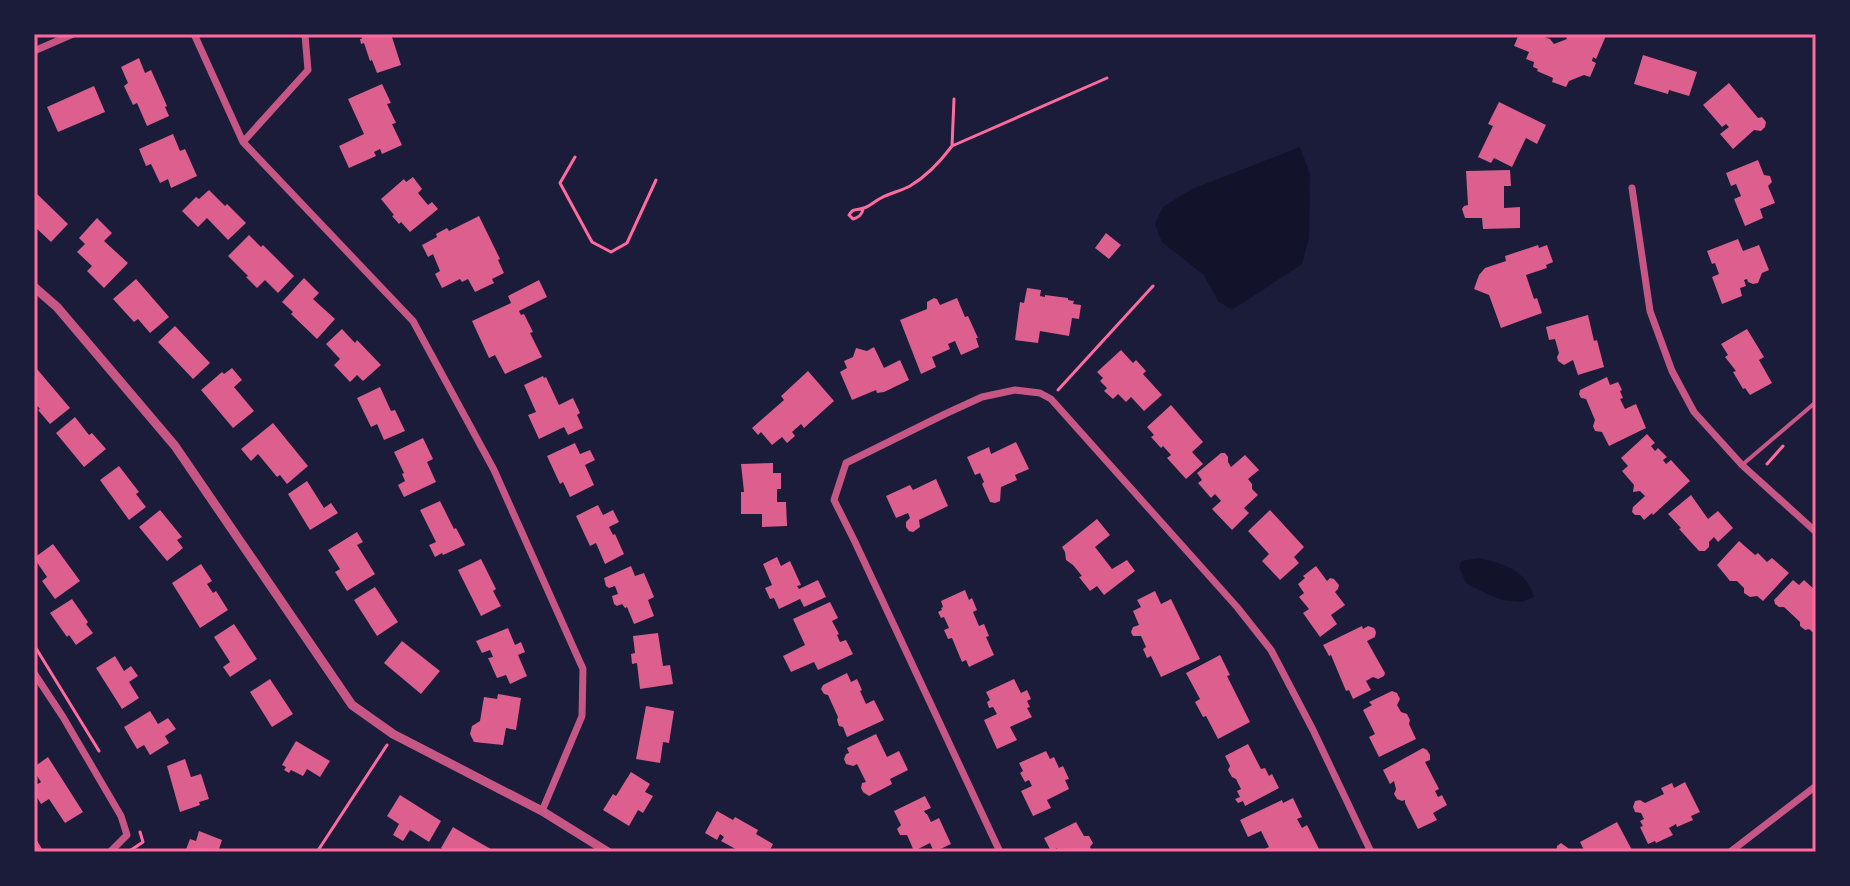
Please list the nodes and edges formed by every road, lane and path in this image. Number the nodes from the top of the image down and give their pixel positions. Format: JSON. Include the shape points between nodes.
{"nodes":[{"id":1,"x":73,"y":34,"type":"edge"},
{"id":2,"x":194,"y":34,"type":"edge"},
{"id":3,"x":302,"y":34,"type":"edge"},
{"id":4,"x":34,"y":51,"type":"edge"},
{"id":5,"x":1107,"y":78,"type":"dead end"},
{"id":6,"x":954,"y":99,"type":"dead end"},
{"id":7,"x":243,"y":142,"type":"junction"},
{"id":8,"x":952,"y":146,"type":"junction"},
{"id":9,"x":575,"y":157,"type":"dead end"},
{"id":10,"x":656,"y":180,"type":"dead end"},
{"id":11,"x":1632,"y":188,"type":"dead end"},
{"id":12,"x":863,"y":209,"type":"dead end"},
{"id":13,"x":1153,"y":286,"type":"dead end"},
{"id":14,"x":34,"y":287,"type":"edge"},
{"id":15,"x":1051,"y":399,"type":"junction"},
{"id":16,"x":1816,"y":402,"type":"edge"},
{"id":17,"x":1787,"y":441,"type":"dead end"},
{"id":18,"x":1767,"y":464,"type":"dead end"},
{"id":19,"x":1742,"y":465,"type":"junction"},
{"id":20,"x":1816,"y":532,"type":"edge"},
{"id":21,"x":34,"y":673,"type":"edge"},
{"id":22,"x":393,"y":734,"type":"junction"},
{"id":23,"x":1816,"y":786,"type":"edge"},
{"id":24,"x":542,"y":811,"type":"junction"},
{"id":25,"x":110,"y":852,"type":"edge"},
{"id":26,"x":317,"y":852,"type":"edge"},
{"id":27,"x":608,"y":852,"type":"edge"},
{"id":28,"x":1000,"y":852,"type":"edge"},
{"id":29,"x":1371,"y":852,"type":"edge"},
{"id":30,"x":1730,"y":852,"type":"edge"}],
"edges":[{"from":1,"to":4,"type":"street"},
{"from":2,"to":7,"type":"street"},
{"from":3,"to":7,"type":"street","via":[[308,70]]},
{"from":5,"to":8,"type":"path"},
{"from":6,"to":8,"type":"path"},
{"from":7,"to":24,"type":"street","via":[[413,321],[507,498],[583,669],[582,716]]},
{"from":8,"to":12,"type":"path","via":[[920,179]]},
{"from":9,"to":10,"type":"path","via":[[560,183],[592,242],[611,252],[627,243]]},
{"from":11,"to":19,"type":"street","via":[[1650,311],[1672,371],[1694,412]]},
{"from":13,"to":15,"type":"path"},
{"from":14,"to":22,"type":"street","via":[[175,446],[352,705]]},
{"from":15,"to":28,"type":"street","via":[[1015,390],[982,397],[945,414],[846,463],[834,500]]},
{"from":15,"to":29,"type":"street","via":[[1271,650]]},
{"from":16,"to":19,"type":"lane"},
{"from":17,"to":18,"type":"path"},
{"from":19,"to":20,"type":"street"},
{"from":21,"to":25,"type":"street","via":[[121,816],[127,835]]},
{"from":22,"to":24,"type":"street"},
{"from":22,"to":26,"type":"path"},
{"from":23,"to":30,"type":"street"},
{"from":24,"to":27,"type":"street"}]}
